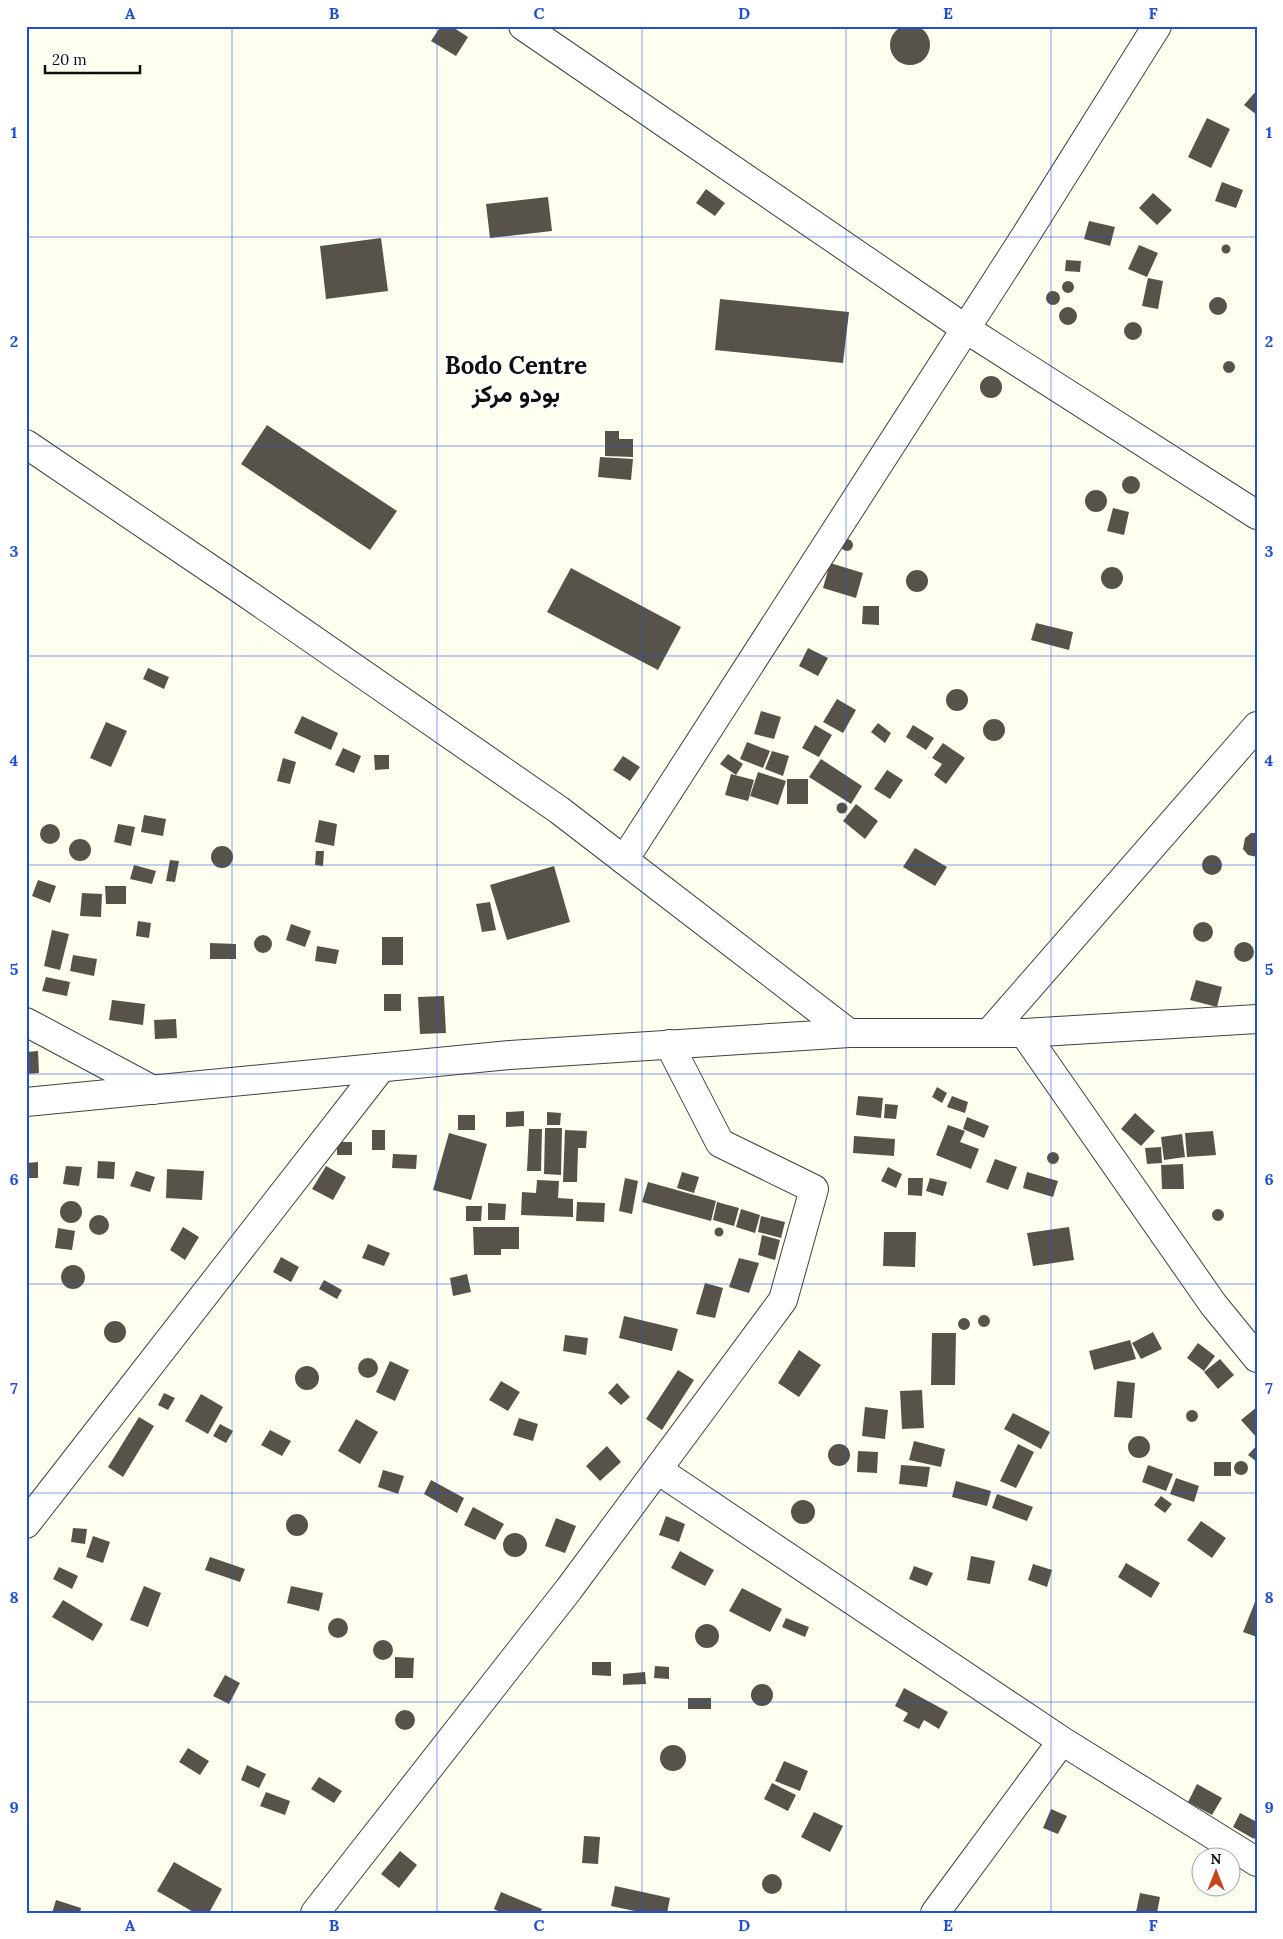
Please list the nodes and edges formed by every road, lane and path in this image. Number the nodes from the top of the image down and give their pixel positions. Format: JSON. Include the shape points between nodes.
{"nodes":[{"id":1,"x":523,"y":26,"type":"edge"},
{"id":2,"x":1158,"y":26,"type":"edge"},
{"id":3,"x":966,"y":329,"type":"junction"},
{"id":4,"x":26,"y":444,"type":"edge"},
{"id":5,"x":1257,"y":515,"type":"edge"},
{"id":6,"x":1257,"y":726,"type":"edge"},
{"id":7,"x":624,"y":860,"type":"junction"},
{"id":8,"x":1257,"y":1019,"type":"edge"},
{"id":9,"x":26,"y":1022,"type":"edge"},
{"id":10,"x":849,"y":1033,"type":"junction"},
{"id":11,"x":989,"y":1033,"type":"junction"},
{"id":12,"x":1024,"y":1033,"type":"junction"},
{"id":13,"x":669,"y":1044,"type":"junction"},
{"id":14,"x":381,"y":1068,"type":"junction"},
{"id":15,"x":153,"y":1090,"type":"junction"},
{"id":16,"x":26,"y":1102,"type":"edge"},
{"id":17,"x":1257,"y":1358,"type":"edge"},
{"id":18,"x":658,"y":1470,"type":"junction"},
{"id":19,"x":26,"y":1524,"type":"edge"},
{"id":20,"x":1062,"y":1741,"type":"junction"},
{"id":21,"x":1257,"y":1862,"type":"edge"},
{"id":22,"x":315,"y":1913,"type":"edge"},
{"id":23,"x":935,"y":1913,"type":"edge"}],
"edges":[{"from":1,"to":3,"type":"street"},
{"from":2,"to":3,"type":"street"},
{"from":3,"to":5,"type":"street"},
{"from":3,"to":7,"type":"street"},
{"from":4,"to":7,"type":"street","via":[[559,810]]},
{"from":6,"to":11,"type":"street"},
{"from":7,"to":10,"type":"street"},
{"from":8,"to":12,"type":"street"},
{"from":9,"to":15,"type":"street"},
{"from":10,"to":11,"type":"street"},
{"from":10,"to":13,"type":"street"},
{"from":11,"to":12,"type":"street"},
{"from":12,"to":17,"type":"street","via":[[1213,1304]]},
{"from":13,"to":14,"type":"street"},
{"from":13,"to":18,"type":"street","via":[[720,1143],[814,1189],[783,1300]]},
{"from":14,"to":15,"type":"street"},
{"from":14,"to":19,"type":"street"},
{"from":15,"to":16,"type":"street"},
{"from":18,"to":20,"type":"street"},
{"from":18,"to":22,"type":"street"},
{"from":20,"to":21,"type":"street"},
{"from":20,"to":23,"type":"street"}]}
